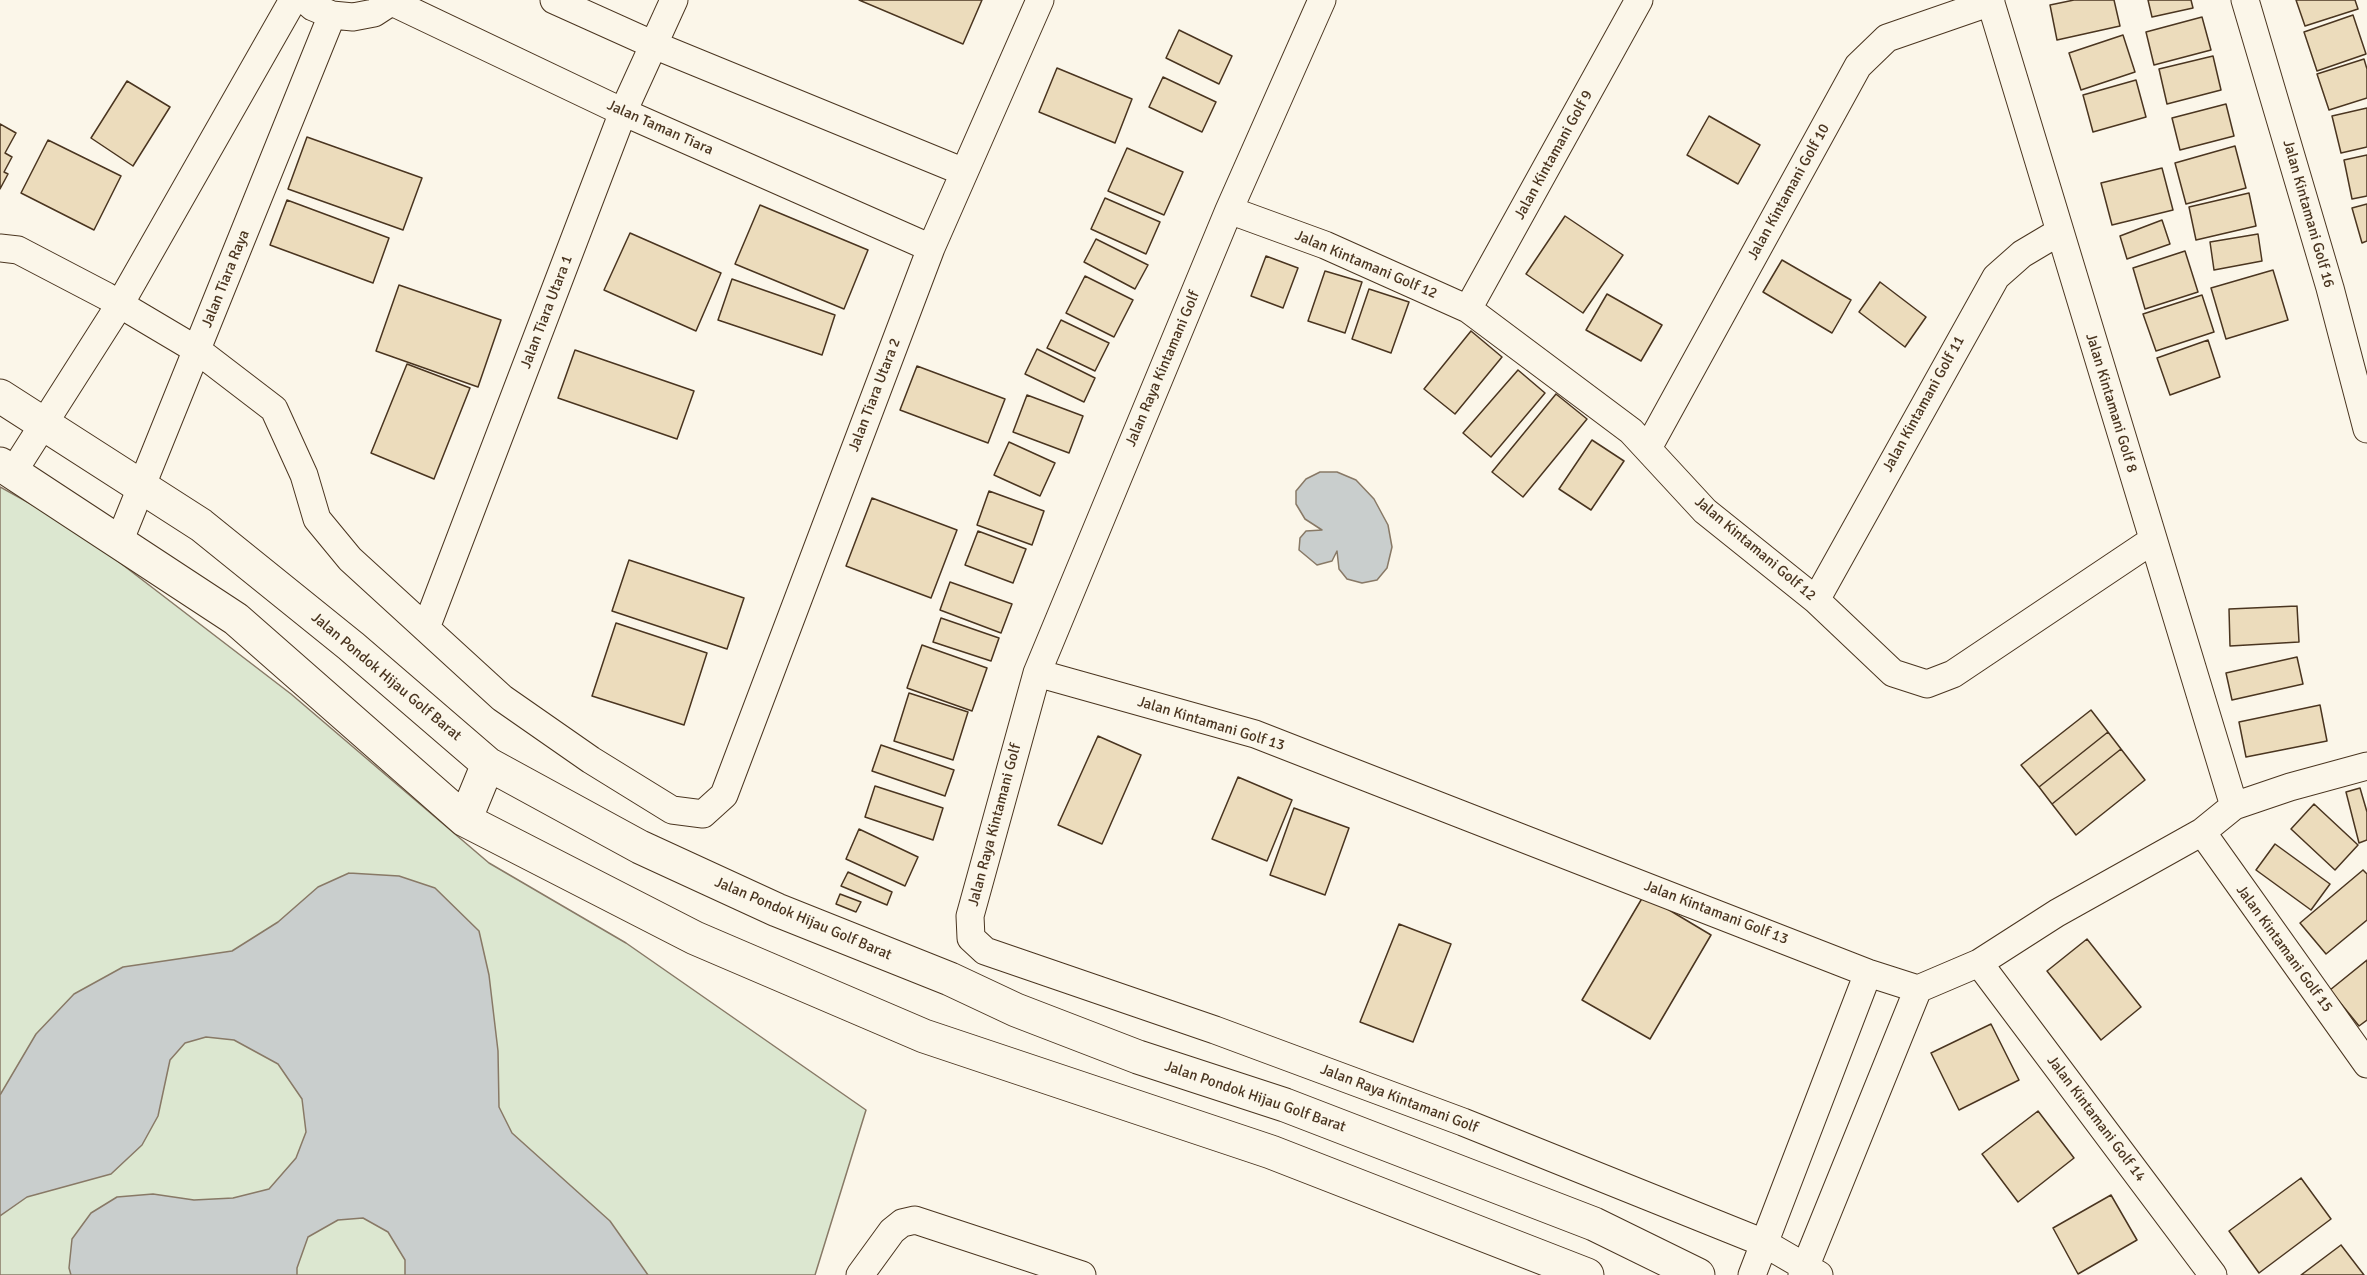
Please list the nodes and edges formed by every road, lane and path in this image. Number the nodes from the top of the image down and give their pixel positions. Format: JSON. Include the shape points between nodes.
{"nodes":[{"id":1,"x":293,"y":0,"type":"edge"},
{"id":2,"x":305,"y":0,"type":"edge"},
{"id":3,"x":554,"y":0,"type":"edge"},
{"id":4,"x":674,"y":0,"type":"edge"},
{"id":5,"x":1040,"y":0,"type":"edge"},
{"id":6,"x":1322,"y":0,"type":"edge"},
{"id":7,"x":1639,"y":0,"type":"edge"},
{"id":8,"x":2245,"y":0,"type":"edge"},
{"id":9,"x":393,"y":1,"type":"edge"},
{"id":10,"x":1990,"y":1,"type":"edge"},
{"id":11,"x":333,"y":15,"type":"junction"},
{"id":12,"x":654,"y":45,"type":"junction"},
{"id":13,"x":623,"y":112,"type":"junction"},
{"id":14,"x":964,"y":172,"type":"junction"},
{"id":15,"x":1229,"y":210,"type":"junction"},
{"id":16,"x":2059,"y":232,"type":"junction"},
{"id":17,"x":0,"y":248,"type":"edge"},
{"id":18,"x":931,"y":248,"type":"junction"},
{"id":19,"x":120,"y":304,"type":"junction"},
{"id":20,"x":1468,"y":309,"type":"junction"},
{"id":21,"x":197,"y":350,"type":"junction"},
{"id":22,"x":0,"y":396,"type":"edge"},
{"id":23,"x":43,"y":423,"type":"junction"},
{"id":24,"x":2367,"y":429,"type":"edge"},
{"id":25,"x":1648,"y":448,"type":"junction"},
{"id":26,"x":7,"y":468,"type":"edge"},
{"id":27,"x":142,"y":486,"type":"junction"},
{"id":28,"x":2153,"y":540,"type":"junction"},
{"id":29,"x":118,"y":542,"type":"junction"},
{"id":30,"x":1816,"y":600,"type":"junction"},
{"id":31,"x":426,"y":628,"type":"junction"},
{"id":32,"x":1037,"y":673,"type":"junction"},
{"id":33,"x":488,"y":764,"type":"junction"},
{"id":34,"x":2367,"y":766,"type":"edge"},
{"id":35,"x":2234,"y":806,"type":"junction"},
{"id":36,"x":465,"y":820,"type":"junction"},
{"id":37,"x":2202,"y":832,"type":"junction"},
{"id":38,"x":1979,"y":963,"type":"junction"},
{"id":39,"x":1868,"y":973,"type":"junction"},
{"id":40,"x":1918,"y":989,"type":"junction"},
{"id":41,"x":2367,"y":1064,"type":"edge"},
{"id":42,"x":1285,"y":1105,"type":"junction"},
{"id":43,"x":1271,"y":1152,"type":"junction"},
{"id":44,"x":1764,"y":1243,"type":"junction"},
{"id":45,"x":1810,"y":1272,"type":"edge"},
{"id":46,"x":860,"y":1275,"type":"edge"},
{"id":47,"x":1082,"y":1275,"type":"edge"},
{"id":48,"x":1587,"y":1275,"type":"edge"},
{"id":49,"x":1698,"y":1275,"type":"edge"},
{"id":50,"x":1752,"y":1275,"type":"edge"},
{"id":51,"x":2213,"y":1275,"type":"edge"}],
"edges":[{"from":1,"to":19,"type":"street"},
{"from":2,"to":11,"type":"street"},
{"from":3,"to":12,"type":"street"},
{"from":4,"to":12,"type":"street","name":"Jalan Tiara Utara 1"},
{"from":5,"to":14,"type":"street","name":"Jalan Tiara Utara 2"},
{"from":6,"to":15,"type":"street","name":"Jalan Raya Kintamani Golf"},
{"from":7,"to":20,"type":"street","name":"Jalan Kintamani Golf 9"},
{"from":8,"to":24,"type":"street","name":"Jalan Kintamani Golf 16","via":[[2327,277]]},
{"from":9,"to":11,"type":"street","via":[[374,13]]},
{"from":9,"to":13,"type":"street","name":"Jalan Taman Tiara"},
{"from":10,"to":16,"type":"street","name":"Jalan Kintamani Golf 8"},
{"from":10,"to":25,"type":"street","name":"Jalan Kintamani Golf 10","via":[[1887,38],[1858,66]]},
{"from":11,"to":21,"type":"street","name":"Jalan Tiara Raya"},
{"from":12,"to":13,"type":"street","name":"Jalan Tiara Utara 1"},
{"from":12,"to":14,"type":"street"},
{"from":13,"to":18,"type":"street","name":"Jalan Taman Tiara"},
{"from":13,"to":31,"type":"street","name":"Jalan Tiara Utara 1"},
{"from":14,"to":18,"type":"street","name":"Jalan Tiara Utara 2"},
{"from":15,"to":20,"type":"street","name":"Jalan Kintamani Golf 12","via":[[1325,244]]},
{"from":15,"to":32,"type":"street","name":"Jalan Raya Kintamani Golf"},
{"from":16,"to":28,"type":"street","name":"Jalan Kintamani Golf 8"},
{"from":16,"to":30,"type":"street","name":"Jalan Kintamani Golf 11","via":[[2022,254],[1996,277]]},
{"from":17,"to":19,"type":"street","via":[[18,250]]},
{"from":18,"to":31,"type":"street","name":"Jalan Tiara Utara 2","via":[[724,795],[702,814],[672,810],[591,760],[502,698]]},
{"from":19,"to":21,"type":"street"},
{"from":19,"to":23,"type":"street"},
{"from":20,"to":25,"type":"street","name":"Jalan Kintamani Golf 12"},
{"from":21,"to":27,"type":"street","name":"Jalan Tiara Raya"},
{"from":21,"to":31,"type":"street","via":[[274,409],[304,475],[317,519],[350,559]]},
{"from":22,"to":23,"type":"street","name":"Jalan Pondok Hijau Golf Barat"},
{"from":23,"to":26,"type":"street"},
{"from":23,"to":27,"type":"street","name":"Jalan Pondok Hijau Golf Barat"},
{"from":25,"to":30,"type":"street","name":"Jalan Kintamani Golf 12","via":[[1705,511]]},
{"from":26,"to":29,"type":"street"},
{"from":27,"to":29,"type":"street","name":"Jalan Tiara Raya"},
{"from":27,"to":33,"type":"street","name":"Jalan Pondok Hijau Golf Barat","via":[[201,525],[351,646]]},
{"from":28,"to":30,"type":"street","name":"Jalan Kintamani Golf 12","via":[[1953,674],[1927,684],[1893,673]]},
{"from":28,"to":35,"type":"street","name":"Jalan Kintamani Golf 8"},
{"from":29,"to":36,"type":"street","via":[[236,619]]},
{"from":32,"to":39,"type":"street","name":"Jalan Kintamani Golf 13","via":[[1255,734]]},
{"from":32,"to":44,"type":"street","name":"Jalan Raya Kintamani Golf","via":[[970,916],[971,938],[985,951],[1215,1030],[1463,1122]]},
{"from":33,"to":36,"type":"street"},
{"from":33,"to":42,"type":"street","name":"Jalan Pondok Hijau Golf Barat","via":[[640,847],[777,910],[950,979],[1016,1011],[1138,1057]]},
{"from":34,"to":35,"type":"street"},
{"from":35,"to":37,"type":"street"},
{"from":36,"to":43,"type":"street","via":[[695,938],[924,1036]]},
{"from":37,"to":38,"type":"street","via":[[2057,913]]},
{"from":37,"to":41,"type":"street","name":"Jalan Kintamani Golf 15"},
{"from":38,"to":40,"type":"street"},
{"from":38,"to":51,"type":"street","name":"Jalan Kintamani Golf 14"},
{"from":39,"to":40,"type":"street","name":"Jalan Kintamani Golf 13"},
{"from":39,"to":44,"type":"street"},
{"from":40,"to":45,"type":"street"},
{"from":42,"to":43,"type":"street"},
{"from":42,"to":49,"type":"street","name":"Jalan Pondok Hijau Golf Barat","via":[[1594,1224]]},
{"from":43,"to":48,"type":"street"},
{"from":44,"to":45,"type":"street","name":"Jalan Raya Kintamani Golf"},
{"from":44,"to":50,"type":"street"},
{"from":46,"to":47,"type":"street","via":[[892,1231],[915,1220]]}]}
